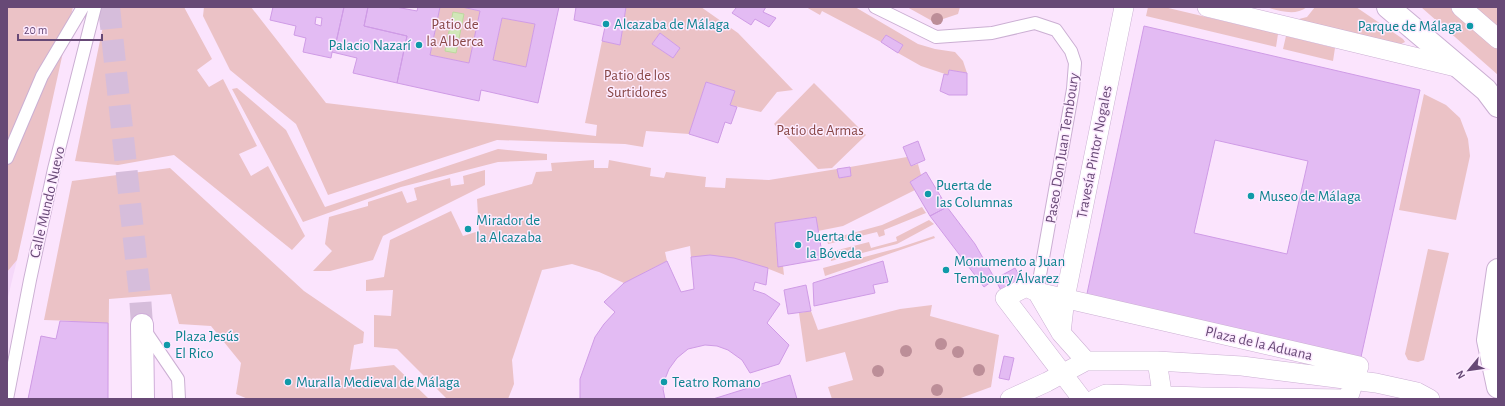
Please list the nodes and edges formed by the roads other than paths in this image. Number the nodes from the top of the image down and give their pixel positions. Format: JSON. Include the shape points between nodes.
{"nodes":[{"id":1,"x":83,"y":7,"type":"edge"},
{"id":2,"x":95,"y":7,"type":"edge"},
{"id":3,"x":875,"y":7,"type":"edge"},
{"id":4,"x":1124,"y":7,"type":"edge"},
{"id":5,"x":1207,"y":7,"type":"edge"},
{"id":6,"x":1388,"y":7,"type":"edge"},
{"id":7,"x":1462,"y":7,"type":"edge"},
{"id":8,"x":1498,"y":39,"type":"edge"},
{"id":9,"x":1460,"y":68,"type":"junction"},
{"id":10,"x":1498,"y":106,"type":"edge"},
{"id":11,"x":7,"y":158,"type":"edge"},
{"id":12,"x":1498,"y":270,"type":"edge"},
{"id":13,"x":1037,"y":292,"type":"junction"},
{"id":14,"x":1065,"y":298,"type":"junction"},
{"id":15,"x":142,"y":325,"type":"joint"},
{"id":16,"x":1061,"y":333,"type":"junction"},
{"id":17,"x":1086,"y":361,"type":"junction"},
{"id":18,"x":1157,"y":361,"type":"junction"},
{"id":19,"x":1063,"y":374,"type":"junction"},
{"id":20,"x":1354,"y":380,"type":"junction"},
{"id":21,"x":1498,"y":387,"type":"edge"},
{"id":22,"x":1162,"y":397,"type":"edge"},
{"id":23,"x":7,"y":399,"type":"edge"},
{"id":24,"x":143,"y":399,"type":"edge"},
{"id":25,"x":179,"y":399,"type":"edge"},
{"id":26,"x":1010,"y":399,"type":"edge"},
{"id":27,"x":1082,"y":399,"type":"edge"},
{"id":28,"x":1094,"y":399,"type":"edge"},
{"id":29,"x":1430,"y":399,"type":"edge"}],
"edges":[{"from":1,"to":11,"type":"lane","via":[[42,76]]},
{"from":2,"to":23,"type":"lane","name":"Calle Mundo Nuevo","via":[[54,169]]},
{"from":3,"to":13,"type":"lane","name":"Paseo Don Juan Temboury","via":[[936,37],[992,32],[1035,23],[1056,30],[1071,51],[1075,63],[1073,89]]},
{"from":4,"to":14,"type":"street","name":"Travesía Pintor Nogales"},
{"from":5,"to":9,"type":"street"},
{"from":6,"to":9,"type":"street"},
{"from":7,"to":8,"type":"street"},
{"from":9,"to":10,"type":"street","via":[[1486,90]]},
{"from":12,"to":21,"type":"street","via":[[1488,340]]},
{"from":13,"to":14,"type":"street","name":"Plaza de la Aduana"},
{"from":13,"to":16,"type":"street"},
{"from":13,"to":19,"type":"street","name":"Plaza de la Aduana","via":[[1026,287],[1005,298]]},
{"from":14,"to":16,"type":"street","name":"Travesía Pintor Nogales"},
{"from":14,"to":20,"type":"street","name":"Plaza de la Aduana","via":[[1359,366]]},
{"from":15,"to":24,"type":"street"},
{"from":15,"to":25,"type":"lane","via":[[178,379]]},
{"from":16,"to":17,"type":"street"},
{"from":17,"to":18,"type":"street"},
{"from":17,"to":19,"type":"street"},
{"from":18,"to":20,"type":"street","via":[[1242,366]]},
{"from":18,"to":22,"type":"street"},
{"from":19,"to":26,"type":"street"},
{"from":19,"to":27,"type":"street","name":"Plaza de la Aduana"},
{"from":20,"to":22,"type":"street","name":"Plaza de la Aduana","via":[[1348,399]]},
{"from":20,"to":29,"type":"street","via":[[1417,392]]},
{"from":22,"to":28,"type":"street","name":"Plaza de la Aduana","via":[[1106,394]]}]}
